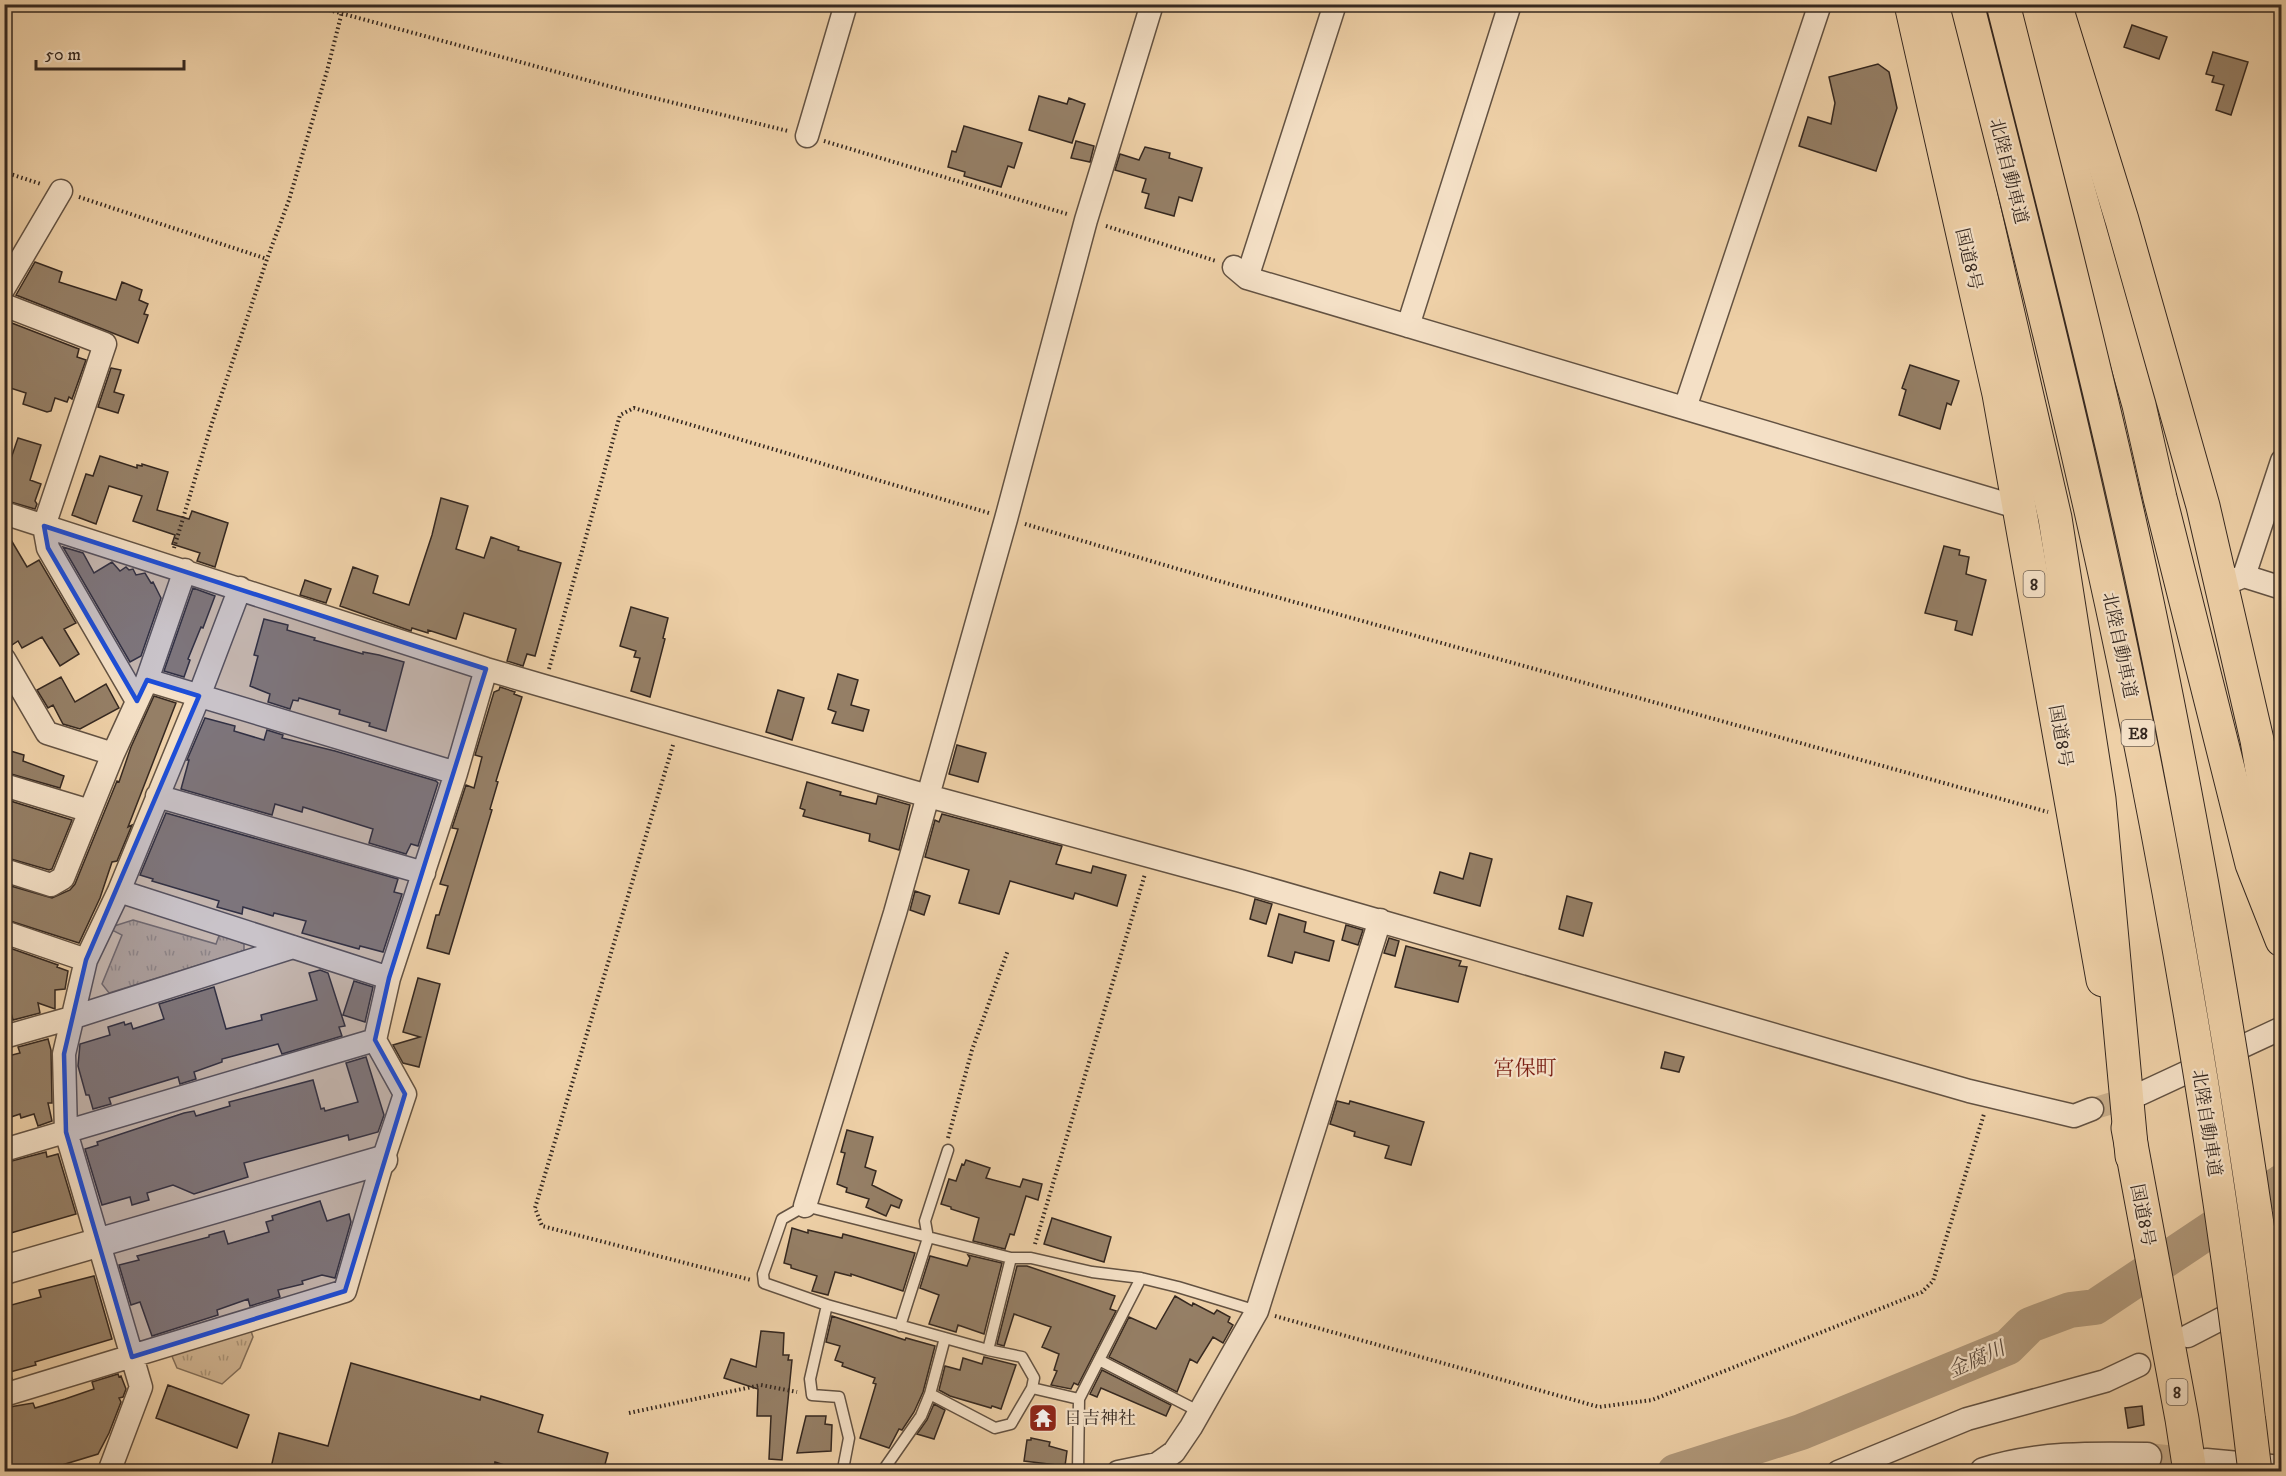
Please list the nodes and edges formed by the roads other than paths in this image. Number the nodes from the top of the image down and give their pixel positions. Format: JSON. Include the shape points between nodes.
{"nodes":[{"id":1,"x":846,"y":4,"type":"edge"},
{"id":2,"x":1152,"y":4,"type":"edge"},
{"id":3,"x":1335,"y":4,"type":"edge"},
{"id":4,"x":1510,"y":4,"type":"edge"},
{"id":5,"x":1820,"y":4,"type":"edge"},
{"id":6,"x":1911,"y":4,"type":"edge"},
{"id":7,"x":1940,"y":4,"type":"edge"},
{"id":8,"x":1967,"y":4,"type":"edge"},
{"id":9,"x":2002,"y":4,"type":"edge"},
{"id":10,"x":2026,"y":4,"type":"edge"},
{"id":11,"x":2055,"y":4,"type":"edge"},
{"id":12,"x":2077,"y":4,"type":"edge"},
{"id":13,"x":807,"y":136,"type":"road end"},
{"id":14,"x":61,"y":191,"type":"road end"},
{"id":15,"x":2122,"y":220,"type":"junction"},
{"id":16,"x":4,"y":288,"type":"edge"},
{"id":17,"x":4,"y":305,"type":"edge"},
{"id":18,"x":1408,"y":326,"type":"junction"},
{"id":19,"x":1685,"y":408,"type":"junction"},
{"id":20,"x":2282,"y":461,"type":"edge"},
{"id":21,"x":2020,"y":508,"type":"junction"},
{"id":22,"x":4,"y":513,"type":"edge"},
{"id":23,"x":44,"y":526,"type":"junction"},
{"id":24,"x":177,"y":568,"type":"junction"},
{"id":25,"x":2233,"y":581,"type":"junction"},
{"id":26,"x":240,"y":588,"type":"junction"},
{"id":27,"x":2282,"y":588,"type":"edge"},
{"id":28,"x":4,"y":659,"type":"edge"},
{"id":29,"x":486,"y":669,"type":"junction"},
{"id":30,"x":147,"y":680,"type":"junction"},
{"id":31,"x":199,"y":696,"type":"junction"},
{"id":32,"x":137,"y":701,"type":"junction"},
{"id":33,"x":113,"y":754,"type":"junction"},
{"id":34,"x":456,"y":773,"type":"junction"},
{"id":35,"x":4,"y":785,"type":"edge"},
{"id":36,"x":158,"y":796,"type":"junction"},
{"id":37,"x":928,"y":796,"type":"junction"},
{"id":38,"x":90,"y":811,"type":"junction"},
{"id":39,"x":4,"y":870,"type":"edge"},
{"id":40,"x":424,"y":873,"type":"junction"},
{"id":41,"x":2282,"y":888,"type":"edge"},
{"id":42,"x":119,"y":891,"type":"junction"},
{"id":43,"x":1380,"y":920,"type":"junction"},
{"id":44,"x":4,"y":932,"type":"edge"},
{"id":45,"x":2282,"y":940,"type":"edge"},
{"id":46,"x":293,"y":947,"type":"junction"},
{"id":47,"x":86,"y":960,"type":"junction"},
{"id":48,"x":389,"y":978,"type":"junction"},
{"id":49,"x":71,"y":1018,"type":"junction"},
{"id":50,"x":2282,"y":1028,"type":"edge"},
{"id":51,"x":4,"y":1037,"type":"edge"},
{"id":52,"x":375,"y":1041,"type":"junction"},
{"id":53,"x":2140,"y":1094,"type":"tunnel mouth"},
{"id":54,"x":2092,"y":1109,"type":"tunnel mouth"},
{"id":55,"x":66,"y":1132,"type":"junction"},
{"id":56,"x":4,"y":1150,"type":"edge"},
{"id":57,"x":948,"y":1150,"type":"road end"},
{"id":58,"x":383,"y":1160,"type":"junction"},
{"id":59,"x":2133,"y":1162,"type":"junction"},
{"id":60,"x":805,"y":1206,"type":"junction"},
{"id":61,"x":928,"y":1238,"type":"junction"},
{"id":62,"x":100,"y":1243,"type":"junction"},
{"id":63,"x":1011,"y":1258,"type":"junction"},
{"id":64,"x":4,"y":1270,"type":"edge"},
{"id":65,"x":1141,"y":1278,"type":"junction"},
{"id":66,"x":2282,"y":1287,"type":"edge"},
{"id":67,"x":827,"y":1305,"type":"junction"},
{"id":68,"x":1257,"y":1311,"type":"junction"},
{"id":69,"x":900,"y":1326,"type":"junction"},
{"id":70,"x":2188,"y":1336,"type":"dead end"},
{"id":71,"x":945,"y":1338,"type":"junction"},
{"id":72,"x":988,"y":1350,"type":"junction"},
{"id":73,"x":132,"y":1357,"type":"junction"},
{"id":74,"x":1099,"y":1360,"type":"junction"},
{"id":75,"x":2139,"y":1365,"type":"dead end"},
{"id":76,"x":1032,"y":1388,"type":"junction"},
{"id":77,"x":930,"y":1394,"type":"junction"},
{"id":78,"x":4,"y":1395,"type":"edge"},
{"id":79,"x":1079,"y":1399,"type":"junction"},
{"id":80,"x":1200,"y":1412,"type":"junction"},
{"id":81,"x":2282,"y":1413,"type":"edge"},
{"id":82,"x":2147,"y":1457,"type":"tunnel mouth"},
{"id":83,"x":2198,"y":1467,"type":"edge"},
{"id":84,"x":2282,"y":1470,"type":"edge"},
{"id":85,"x":109,"y":1472,"type":"edge"},
{"id":86,"x":845,"y":1472,"type":"edge"},
{"id":87,"x":882,"y":1472,"type":"edge"},
{"id":88,"x":1078,"y":1472,"type":"edge"},
{"id":89,"x":1118,"y":1472,"type":"edge"},
{"id":90,"x":1838,"y":1472,"type":"edge"},
{"id":91,"x":1984,"y":1472,"type":"edge"},
{"id":92,"x":2255,"y":1472,"type":"edge"}],
"edges":[{"from":1,"to":13,"type":"street"},
{"from":2,"to":37,"type":"street","via":[[1086,220]]},
{"from":3,"to":18,"type":"street","via":[[1241,273]]},
{"from":4,"to":18,"type":"street"},
{"from":5,"to":19,"type":"street"},
{"from":6,"to":21,"type":"highway","name":"国道8号","number":"8","via":[[1999,394]]},
{"from":7,"to":59,"type":"highway","via":[[1959,103],[2055,518],[2099,799]]},
{"from":8,"to":92,"type":"highway","name":"北陸自動車道","number":"E8","bridge":true,"via":[[2043,303],[2145,766],[2219,1191]]},
{"from":9,"to":81,"type":"highway","name":"北陸自動車道","number":"E8","bridge":true,"via":[[2117,469],[2178,754],[2251,1180]]},
{"from":10,"to":45,"type":"highway","via":[[2139,405],[2252,864]]},
{"from":11,"to":15,"type":"highway"},
{"from":12,"to":15,"type":"highway"},
{"from":14,"to":16,"type":"street"},
{"from":15,"to":25,"type":"highway","via":[[2203,506]]},
{"from":17,"to":23,"type":"street","via":[[105,344]]},
{"from":18,"to":19,"type":"street"},
{"from":19,"to":21,"type":"street"},
{"from":20,"to":25,"type":"street"},
{"from":21,"to":59,"type":"highway","name":"国道8号","number":"8"},
{"from":22,"to":23,"type":"street"},
{"from":23,"to":24,"type":"street"},
{"from":23,"to":32,"type":"street","via":[[48,548]]},
{"from":24,"to":26,"type":"street"},
{"from":24,"to":30,"type":"street"},
{"from":25,"to":27,"type":"street"},
{"from":25,"to":41,"type":"highway"},
{"from":26,"to":29,"type":"street"},
{"from":26,"to":31,"type":"street"},
{"from":28,"to":33,"type":"street","via":[[47,733]]},
{"from":29,"to":34,"type":"street"},
{"from":29,"to":37,"type":"street"},
{"from":30,"to":31,"type":"street"},
{"from":30,"to":32,"type":"street"},
{"from":31,"to":34,"type":"street"},
{"from":31,"to":36,"type":"street"},
{"from":32,"to":33,"type":"street"},
{"from":33,"to":38,"type":"street"},
{"from":34,"to":40,"type":"street"},
{"from":35,"to":38,"type":"street"},
{"from":36,"to":40,"type":"street"},
{"from":36,"to":42,"type":"street"},
{"from":37,"to":43,"type":"street"},
{"from":37,"to":60,"type":"street"},
{"from":38,"to":39,"type":"street","via":[[63,878],[51,885]]},
{"from":40,"to":48,"type":"street"},
{"from":42,"to":46,"type":"street"},
{"from":42,"to":47,"type":"street"},
{"from":43,"to":54,"type":"street","via":[[1989,1095],[2074,1116]]},
{"from":43,"to":68,"type":"street"},
{"from":44,"to":47,"type":"street"},
{"from":46,"to":48,"type":"street"},
{"from":46,"to":49,"type":"street"},
{"from":47,"to":49,"type":"street"},
{"from":48,"to":52,"type":"street"},
{"from":49,"to":51,"type":"street"},
{"from":49,"to":55,"type":"street","via":[[64,1054]]},
{"from":50,"to":53,"type":"street"},
{"from":52,"to":55,"type":"street"},
{"from":52,"to":58,"type":"street","via":[[405,1094]]},
{"from":55,"to":56,"type":"street"},
{"from":55,"to":62,"type":"street"},
{"from":57,"to":61,"type":"lane","via":[[925,1221]]},
{"from":58,"to":62,"type":"street"},
{"from":58,"to":73,"type":"street","via":[[345,1291]]},
{"from":59,"to":83,"type":"highway","name":"国道8号","number":"8","via":[[2162,1314]]},
{"from":60,"to":61,"type":"lane"},
{"from":60,"to":67,"type":"lane","via":[[782,1219],[763,1274],[764,1283]]},
{"from":61,"to":63,"type":"lane"},
{"from":61,"to":69,"type":"lane"},
{"from":62,"to":64,"type":"street"},
{"from":62,"to":73,"type":"street"},
{"from":63,"to":65,"type":"lane","via":[[1031,1258]]},
{"from":63,"to":72,"type":"lane"},
{"from":65,"to":68,"type":"lane"},
{"from":65,"to":74,"type":"lane"},
{"from":66,"to":70,"type":"street"},
{"from":67,"to":69,"type":"lane"},
{"from":67,"to":86,"type":"lane","via":[[810,1379],[812,1395],[839,1397],[849,1438]]},
{"from":68,"to":80,"type":"street"},
{"from":69,"to":71,"type":"lane"},
{"from":71,"to":72,"type":"lane"},
{"from":71,"to":77,"type":"lane"},
{"from":72,"to":76,"type":"lane","via":[[1022,1357],[1034,1378]]},
{"from":73,"to":78,"type":"street"},
{"from":73,"to":85,"type":"street","via":[[141,1388]]},
{"from":74,"to":79,"type":"lane"},
{"from":74,"to":80,"type":"lane"},
{"from":75,"to":90,"type":"street","via":[[2106,1381],[1966,1419]]},
{"from":76,"to":77,"type":"lane","via":[[1011,1424],[995,1428]]},
{"from":76,"to":79,"type":"lane"},
{"from":77,"to":87,"type":"lane","via":[[921,1416]]},
{"from":79,"to":88,"type":"lane"},
{"from":80,"to":89,"type":"street","via":[[1174,1452],[1157,1464]]},
{"from":82,"to":91,"type":"street","via":[[2040,1459]]},
{"from":83,"to":84,"type":"street"}]}
